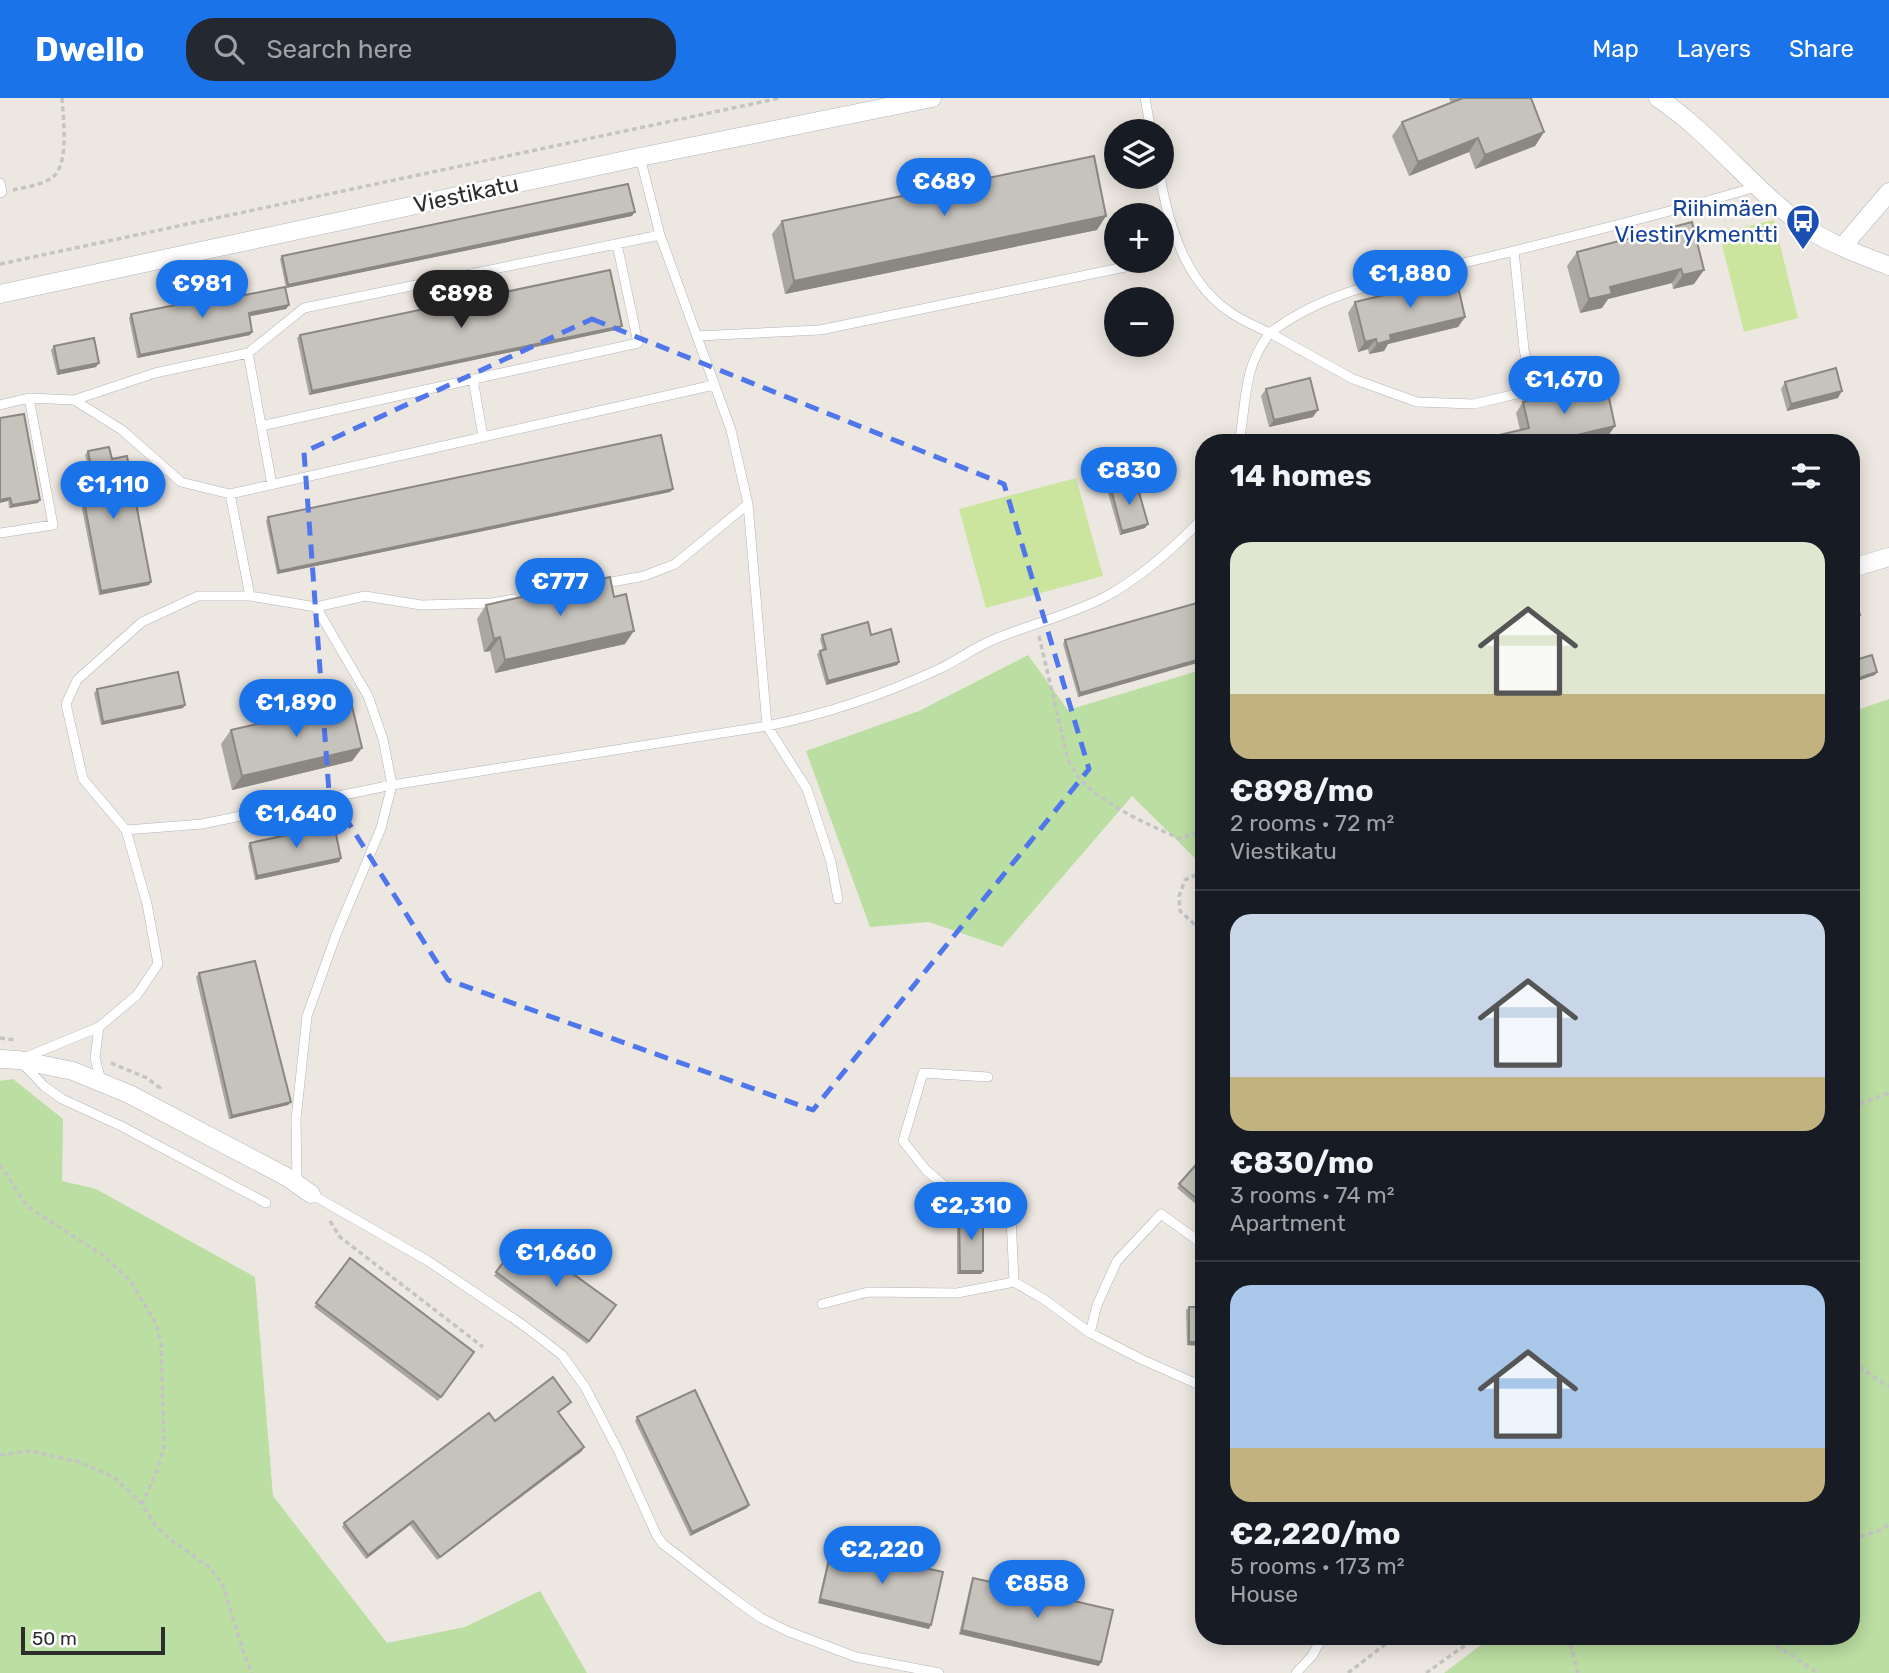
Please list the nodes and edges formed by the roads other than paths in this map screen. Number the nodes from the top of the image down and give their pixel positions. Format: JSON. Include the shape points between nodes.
{"nodes":[{"id":1,"x":932,"y":98,"type":"edge"},
{"id":2,"x":1144,"y":98,"type":"edge"},
{"id":3,"x":1658,"y":98,"type":"edge"},
{"id":4,"x":1148,"y":119,"type":"edge"},
{"id":5,"x":640,"y":157,"type":"junction"},
{"id":6,"x":1758,"y":186,"type":"junction"},
{"id":7,"x":1889,"y":192,"type":"edge"},
{"id":8,"x":1174,"y":230,"type":"edge"},
{"id":9,"x":660,"y":235,"type":"junction"},
{"id":10,"x":617,"y":243,"type":"junction"},
{"id":11,"x":1843,"y":246,"type":"junction"},
{"id":12,"x":1514,"y":251,"type":"junction"},
{"id":13,"x":1889,"y":266,"type":"edge"},
{"id":14,"x":1104,"y":271,"type":"edge"},
{"id":15,"x":0,"y":294,"type":"edge"},
{"id":16,"x":1270,"y":333,"type":"junction"},
{"id":17,"x":696,"y":336,"type":"junction"},
{"id":18,"x":248,"y":353,"type":"junction"},
{"id":19,"x":1609,"y":372,"type":"dead end"},
{"id":20,"x":473,"y":380,"type":"junction"},
{"id":21,"x":714,"y":385,"type":"junction"},
{"id":22,"x":1532,"y":391,"type":"junction"},
{"id":23,"x":29,"y":398,"type":"junction"},
{"id":24,"x":74,"y":401,"type":"junction"},
{"id":25,"x":0,"y":405,"type":"edge"},
{"id":26,"x":261,"y":426,"type":"junction"},
{"id":27,"x":1240,"y":434,"type":"edge"},
{"id":28,"x":482,"y":437,"type":"junction"},
{"id":29,"x":272,"y":485,"type":"junction"},
{"id":30,"x":230,"y":494,"type":"junction"},
{"id":31,"x":748,"y":504,"type":"junction"},
{"id":32,"x":1195,"y":525,"type":"edge"},
{"id":33,"x":0,"y":533,"type":"edge"},
{"id":34,"x":1889,"y":557,"type":"edge"},
{"id":35,"x":1860,"y":566,"type":"edge"},
{"id":36,"x":593,"y":585,"type":"edge"},
{"id":37,"x":250,"y":596,"type":"junction"},
{"id":38,"x":530,"y":596,"type":"edge"},
{"id":39,"x":316,"y":607,"type":"junction"},
{"id":40,"x":767,"y":726,"type":"junction"},
{"id":41,"x":392,"y":785,"type":"junction"},
{"id":42,"x":126,"y":830,"type":"junction"},
{"id":43,"x":838,"y":899,"type":"dead end"},
{"id":44,"x":99,"y":1027,"type":"junction"},
{"id":45,"x":0,"y":1059,"type":"edge"},
{"id":46,"x":19,"y":1060,"type":"junction"},
{"id":47,"x":988,"y":1077,"type":"dead end"},
{"id":48,"x":101,"y":1083,"type":"junction"},
{"id":49,"x":304,"y":1189,"type":"junction"},
{"id":50,"x":266,"y":1203,"type":"dead end"},
{"id":51,"x":1195,"y":1239,"type":"edge"},
{"id":52,"x":1014,"y":1282,"type":"junction"},
{"id":53,"x":822,"y":1304,"type":"dead end"},
{"id":54,"x":1090,"y":1333,"type":"junction"},
{"id":55,"x":1195,"y":1383,"type":"edge"},
{"id":56,"x":1318,"y":1645,"type":"edge"},
{"id":57,"x":939,"y":1673,"type":"edge"},
{"id":58,"x":1296,"y":1673,"type":"edge"}],
"edges":[{"from":1,"to":5,"type":"street","name":"Viestikatu"},
{"from":2,"to":4,"type":"lane"},
{"from":3,"to":6,"type":"street","via":[[1700,130]]},
{"from":5,"to":9,"type":"lane"},
{"from":5,"to":15,"type":"street","name":"Viestikatu"},
{"from":6,"to":11,"type":"street","via":[[1806,227]]},
{"from":6,"to":12,"type":"lane"},
{"from":7,"to":11,"type":"street"},
{"from":8,"to":16,"type":"lane","via":[[1193,273],[1214,299],[1225,310]]},
{"from":9,"to":10,"type":"lane"},
{"from":9,"to":17,"type":"lane"},
{"from":10,"to":18,"type":"lane","via":[[304,308]]},
{"from":10,"to":20,"type":"lane","via":[[638,343]]},
{"from":11,"to":13,"type":"street"},
{"from":12,"to":16,"type":"lane","via":[[1360,288],[1299,313]]},
{"from":12,"to":22,"type":"lane"},
{"from":14,"to":17,"type":"lane","via":[[820,330]]},
{"from":16,"to":22,"type":"lane","via":[[1353,379],[1417,402],[1474,404]]},
{"from":16,"to":27,"type":"lane","via":[[1252,362]]},
{"from":17,"to":21,"type":"lane"},
{"from":18,"to":24,"type":"lane","via":[[155,373]]},
{"from":18,"to":26,"type":"lane"},
{"from":19,"to":22,"type":"lane"},
{"from":20,"to":26,"type":"lane"},
{"from":20,"to":28,"type":"lane"},
{"from":21,"to":28,"type":"lane"},
{"from":21,"to":31,"type":"lane","via":[[729,422]]},
{"from":23,"to":24,"type":"lane"},
{"from":23,"to":25,"type":"lane"},
{"from":23,"to":33,"type":"lane","via":[[53,525]]},
{"from":24,"to":30,"type":"lane","via":[[121,430],[181,482]]},
{"from":26,"to":29,"type":"lane"},
{"from":28,"to":29,"type":"lane"},
{"from":29,"to":30,"type":"lane"},
{"from":30,"to":37,"type":"lane"},
{"from":31,"to":36,"type":"lane","via":[[675,564],[644,576]]},
{"from":31,"to":40,"type":"lane"},
{"from":32,"to":40,"type":"lane","via":[[1128,583],[1087,605],[996,639],[869,699]]},
{"from":34,"to":35,"type":"street"},
{"from":37,"to":39,"type":"lane"},
{"from":37,"to":42,"type":"lane","via":[[198,596],[142,622],[77,680],[66,704],[83,779]]},
{"from":38,"to":39,"type":"lane","via":[[421,606],[365,596]]},
{"from":39,"to":41,"type":"lane","via":[[368,696]]},
{"from":40,"to":41,"type":"lane"},
{"from":40,"to":43,"type":"lane","via":[[807,789]]},
{"from":41,"to":42,"type":"lane","via":[[202,824]]},
{"from":41,"to":49,"type":"lane","via":[[381,828],[307,1016],[296,1119]]},
{"from":42,"to":44,"type":"lane","via":[[158,964],[137,995]]},
{"from":44,"to":46,"type":"lane"},
{"from":44,"to":48,"type":"lane","via":[[95,1058]]},
{"from":45,"to":46,"type":"street"},
{"from":46,"to":48,"type":"street","via":[[73,1071]]},
{"from":46,"to":50,"type":"lane","via":[[62,1099]]},
{"from":47,"to":52,"type":"lane","via":[[923,1073],[903,1141],[926,1170],[954,1194],[1010,1195]]},
{"from":48,"to":49,"type":"street"},
{"from":49,"to":57,"type":"lane","via":[[428,1261],[562,1355],[585,1387],[657,1536],[733,1598],[787,1631],[856,1657]]},
{"from":51,"to":54,"type":"lane","via":[[1161,1214],[1117,1261]]},
{"from":52,"to":53,"type":"lane","via":[[957,1293],[868,1292]]},
{"from":52,"to":54,"type":"lane"},
{"from":54,"to":55,"type":"lane"},
{"from":56,"to":58,"type":"lane"}]}
